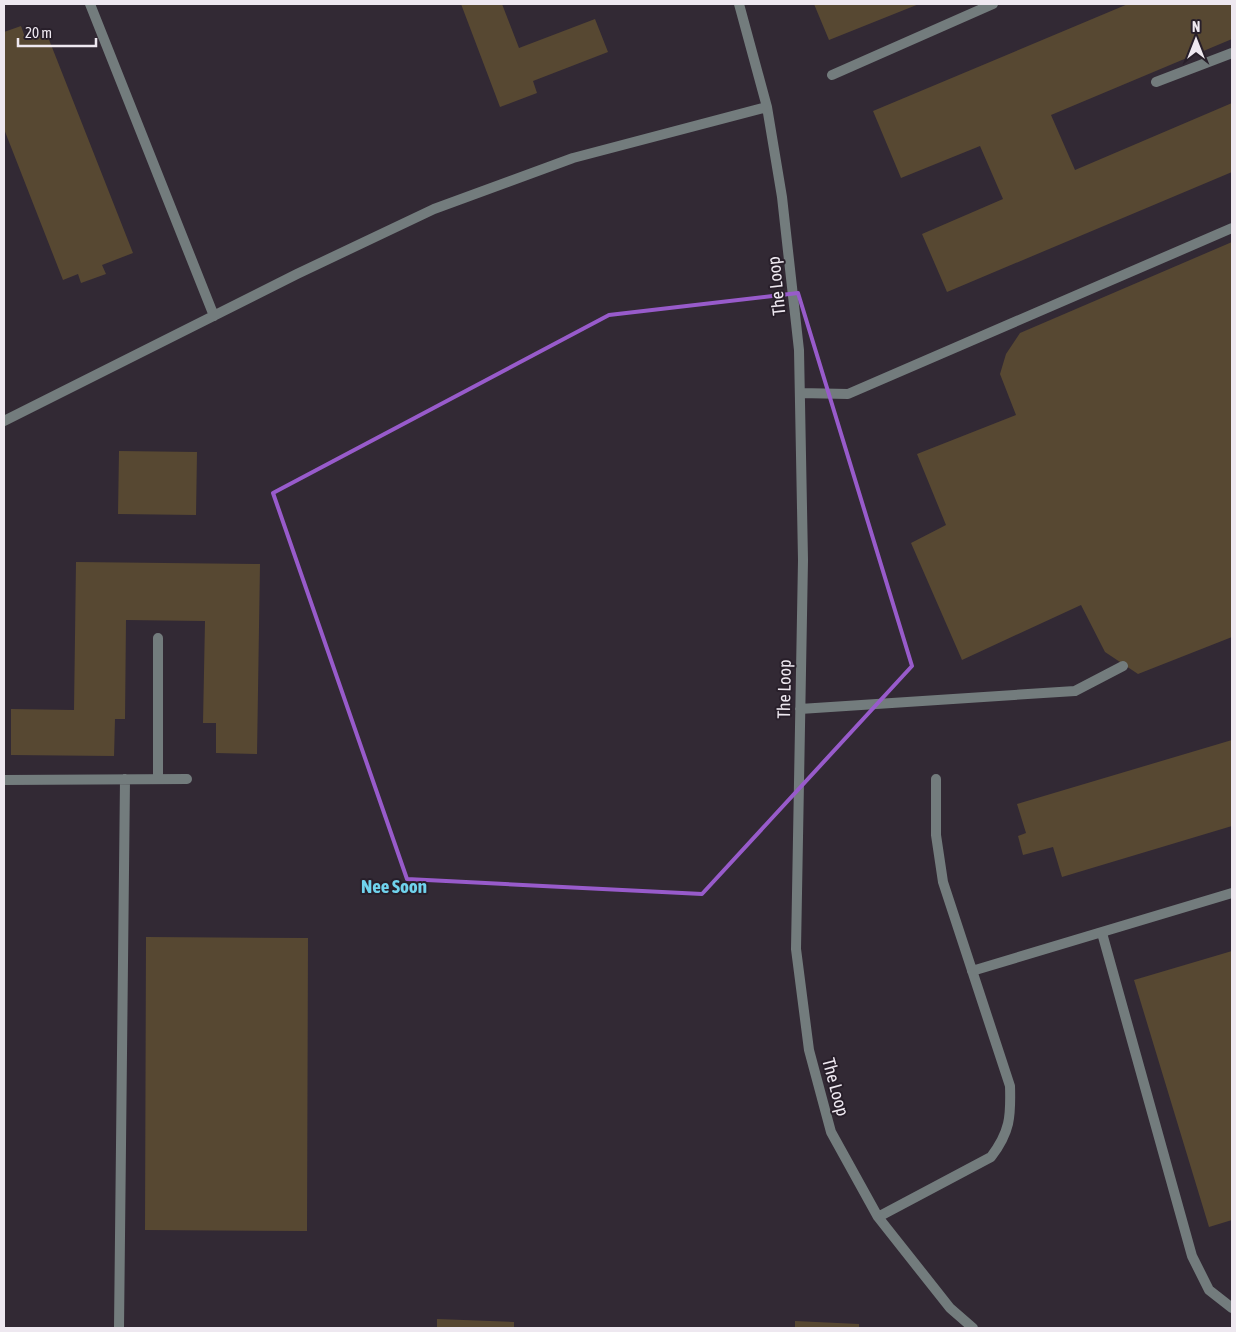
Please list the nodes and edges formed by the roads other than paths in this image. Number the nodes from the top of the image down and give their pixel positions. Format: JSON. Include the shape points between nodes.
{"nodes":[{"id":1,"x":90,"y":4,"type":"edge"},
{"id":2,"x":739,"y":4,"type":"edge"},
{"id":3,"x":993,"y":4,"type":"edge"},
{"id":4,"x":1232,"y":53,"type":"edge"},
{"id":5,"x":832,"y":75,"type":"dead end"},
{"id":6,"x":1156,"y":82,"type":"dead end"},
{"id":7,"x":767,"y":107,"type":"junction"},
{"id":8,"x":1232,"y":228,"type":"edge"},
{"id":9,"x":214,"y":316,"type":"junction"},
{"id":10,"x":800,"y":394,"type":"junction"},
{"id":11,"x":4,"y":421,"type":"edge"},
{"id":12,"x":158,"y":638,"type":"dead end"},
{"id":13,"x":1123,"y":666,"type":"dead end"},
{"id":14,"x":800,"y":709,"type":"junction"},
{"id":15,"x":4,"y":780,"type":"edge"},
{"id":16,"x":125,"y":780,"type":"junction"},
{"id":17,"x":158,"y":780,"type":"junction"},
{"id":18,"x":187,"y":780,"type":"dead end"},
{"id":19,"x":936,"y":780,"type":"dead end"},
{"id":20,"x":1232,"y":893,"type":"edge"},
{"id":21,"x":1102,"y":933,"type":"junction"},
{"id":22,"x":972,"y":971,"type":"junction"},
{"id":23,"x":878,"y":1217,"type":"junction"},
{"id":24,"x":1232,"y":1308,"type":"edge"},
{"id":25,"x":119,"y":1328,"type":"edge"},
{"id":26,"x":974,"y":1328,"type":"edge"}],
"edges":[{"from":1,"to":9,"type":"lane"},
{"from":2,"to":7,"type":"lane","name":"The Loop"},
{"from":3,"to":5,"type":"lane"},
{"from":4,"to":6,"type":"lane"},
{"from":7,"to":9,"type":"lane","via":[[573,158],[434,209]]},
{"from":7,"to":10,"type":"lane","name":"The Loop","via":[[783,207],[799,350]]},
{"from":8,"to":10,"type":"lane","via":[[848,394]]},
{"from":9,"to":11,"type":"lane"},
{"from":10,"to":14,"type":"lane","name":"The Loop","via":[[803,560]]},
{"from":12,"to":17,"type":"lane"},
{"from":13,"to":14,"type":"lane","via":[[1075,691]]},
{"from":14,"to":23,"type":"lane","name":"The Loop","via":[[796,949],[809,1050],[831,1132]]},
{"from":15,"to":16,"type":"lane"},
{"from":16,"to":17,"type":"lane"},
{"from":16,"to":25,"type":"lane"},
{"from":17,"to":18,"type":"lane"},
{"from":19,"to":22,"type":"lane","via":[[936,834],[943,882]]},
{"from":20,"to":21,"type":"lane"},
{"from":21,"to":22,"type":"lane"},
{"from":21,"to":24,"type":"lane","via":[[1192,1256],[1209,1290]]},
{"from":22,"to":23,"type":"lane","via":[[1010,1086],[1011,1116],[1002,1142],[991,1157]]},
{"from":23,"to":26,"type":"lane","name":"The Loop","via":[[950,1308]]}]}
